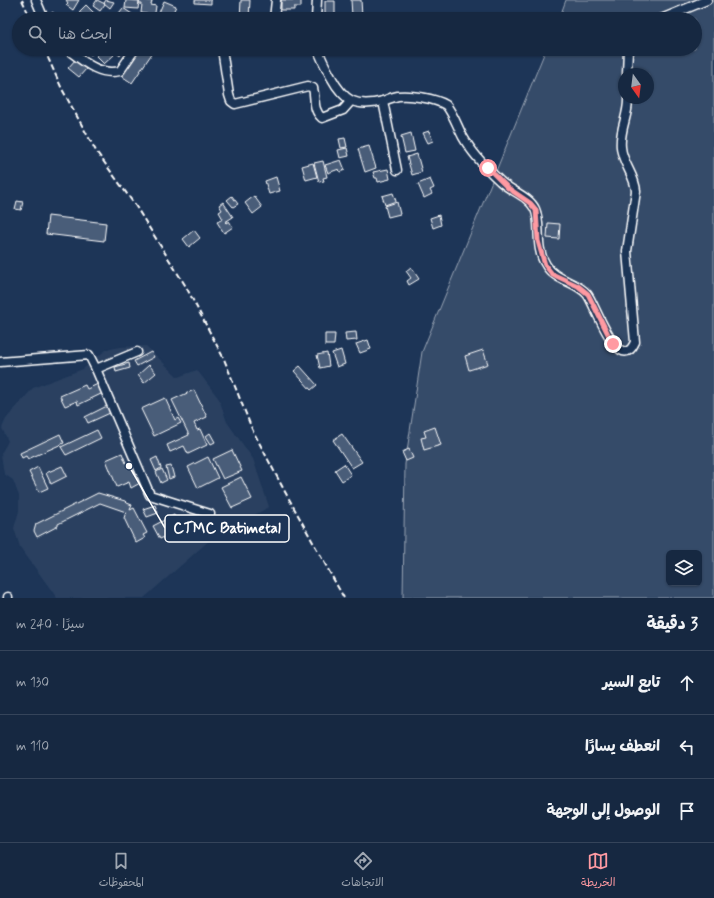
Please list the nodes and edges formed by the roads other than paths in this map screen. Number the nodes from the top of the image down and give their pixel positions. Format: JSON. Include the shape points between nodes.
{"nodes":[{"id":1,"x":36,"y":0,"type":"edge"},
{"id":2,"x":276,"y":0,"type":"edge"},
{"id":3,"x":317,"y":0,"type":"edge"},
{"id":4,"x":707,"y":0,"type":"edge"},
{"id":5,"x":41,"y":12,"type":"edge"},
{"id":6,"x":275,"y":12,"type":"edge"},
{"id":7,"x":316,"y":12,"type":"edge"},
{"id":8,"x":678,"y":12,"type":"edge"},
{"id":9,"x":76,"y":56,"type":"edge"},
{"id":10,"x":130,"y":56,"type":"edge"},
{"id":11,"x":223,"y":56,"type":"edge"},
{"id":12,"x":320,"y":56,"type":"edge"},
{"id":13,"x":628,"y":56,"type":"edge"},
{"id":14,"x":627,"y":68,"type":"edge"},
{"id":15,"x":351,"y":101,"type":"junction"},
{"id":16,"x":383,"y":101,"type":"junction"},
{"id":17,"x":628,"y":104,"type":"edge"},
{"id":18,"x":397,"y":170,"type":"dead end"},
{"id":19,"x":137,"y":352,"type":"dead end"},
{"id":20,"x":0,"y":362,"type":"edge"},
{"id":21,"x":96,"y":369,"type":"junction"},
{"id":22,"x":210,"y":514,"type":"dead end"}],
"edges":[{"from":1,"to":5,"type":"street"},
{"from":2,"to":6,"type":"street"},
{"from":3,"to":7,"type":"street"},
{"from":4,"to":8,"type":"street"},
{"from":9,"to":10,"type":"street","via":[[88,65],[110,72],[120,71]]},
{"from":11,"to":15,"type":"street","via":[[229,94],[231,101],[236,104],[308,86],[313,88],[314,105],[317,114],[322,118],[343,110]]},
{"from":12,"to":15,"type":"street","via":[[336,87]]},
{"from":13,"to":14,"type":"street"},
{"from":15,"to":16,"type":"street","via":[[366,104]]},
{"from":16,"to":17,"type":"street","via":[[396,96],[409,96],[446,105],[472,151],[500,181],[536,210],[538,241],[545,265],[552,274],[578,286],[588,294],[613,344],[623,351],[632,348],[635,342],[626,251],[636,183],[621,150],[620,140]]},
{"from":16,"to":18,"type":"street"},
{"from":19,"to":21,"type":"street"},
{"from":20,"to":21,"type":"street","via":[[89,355]]},
{"from":21,"to":22,"type":"street","via":[[150,495]]}]}
